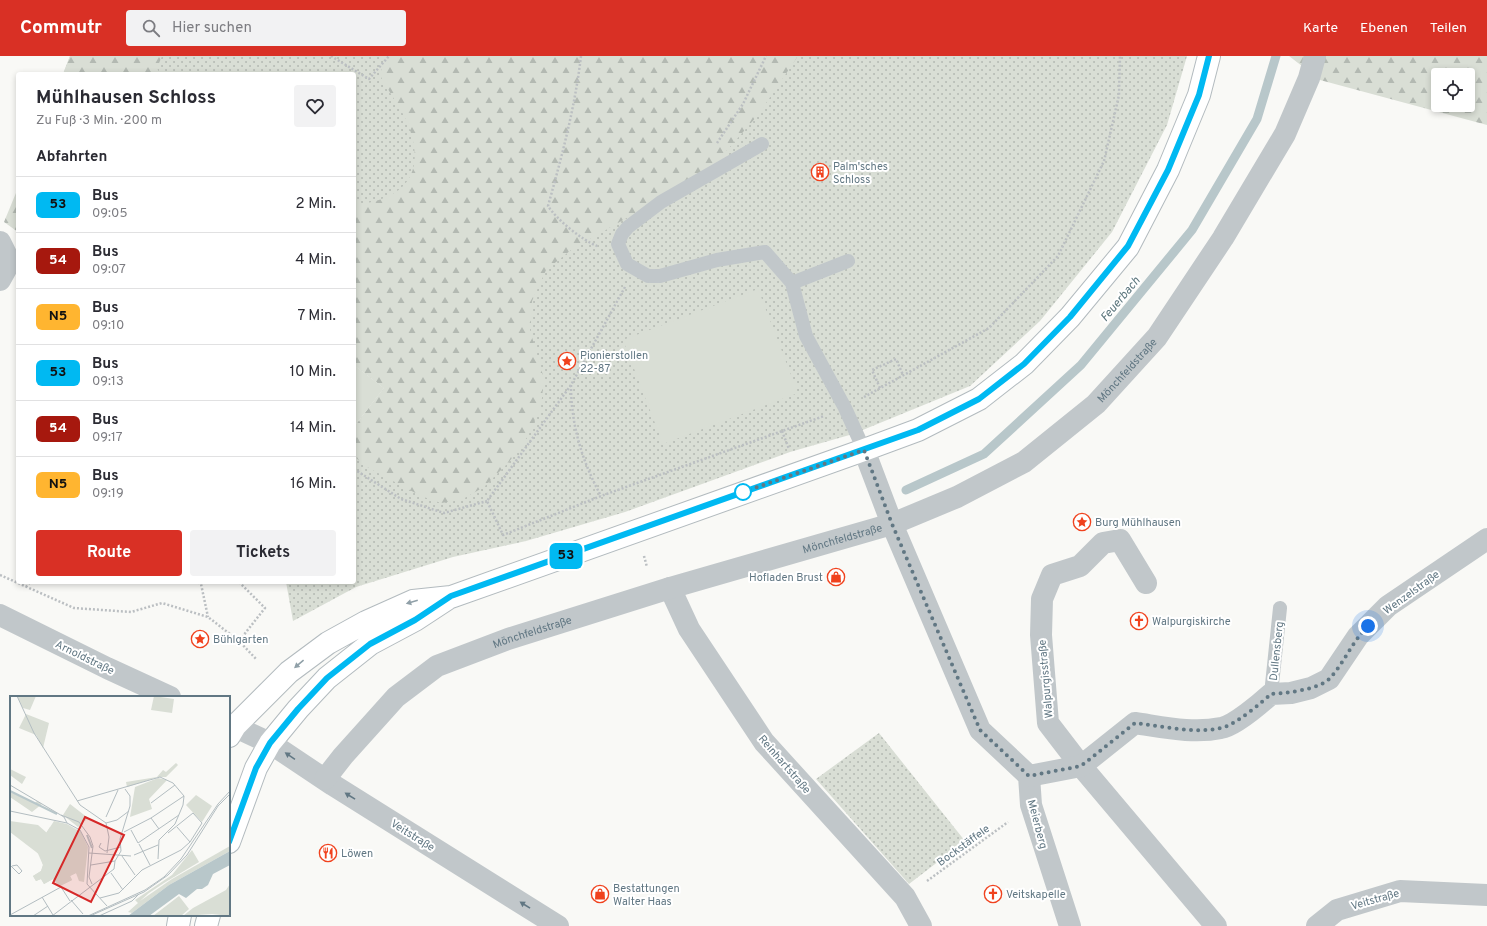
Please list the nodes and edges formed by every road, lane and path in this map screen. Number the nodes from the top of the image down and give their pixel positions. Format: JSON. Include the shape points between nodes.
{"nodes":[{"id":1,"x":331,"y":56,"type":"edge"},
{"id":2,"x":389,"y":56,"type":"edge"},
{"id":3,"x":581,"y":56,"type":"edge"},
{"id":4,"x":766,"y":56,"type":"edge"},
{"id":5,"x":1120,"y":56,"type":"edge"},
{"id":6,"x":1210,"y":56,"type":"edge"},
{"id":7,"x":1315,"y":56,"type":"edge"},
{"id":8,"x":762,"y":144,"type":"dead end"},
{"id":9,"x":713,"y":149,"type":"dead end"},
{"id":10,"x":0,"y":242,"type":"edge"},
{"id":11,"x":589,"y":243,"type":"dead end"},
{"id":12,"x":848,"y":261,"type":"dead end"},
{"id":13,"x":635,"y":270,"type":"junction"},
{"id":14,"x":5,"y":271,"type":"edge"},
{"id":15,"x":792,"y":283,"type":"junction"},
{"id":16,"x":903,"y":375,"type":"junction"},
{"id":17,"x":572,"y":385,"type":"junction"},
{"id":18,"x":880,"y":388,"type":"junction"},
{"id":19,"x":845,"y":408,"type":"junction"},
{"id":20,"x":864,"y":450,"type":"junction"},
{"id":21,"x":356,"y":470,"type":"edge"},
{"id":22,"x":601,"y":496,"type":"junction"},
{"id":23,"x":487,"y":501,"type":"junction"},
{"id":24,"x":892,"y":524,"type":"junction"},
{"id":25,"x":635,"y":531,"type":"junction"},
{"id":26,"x":1487,"y":539,"type":"edge"},
{"id":27,"x":0,"y":575,"type":"edge"},
{"id":28,"x":16,"y":582,"type":"edge"},
{"id":29,"x":1146,"y":583,"type":"dead end"},
{"id":30,"x":20,"y":584,"type":"edge"},
{"id":31,"x":28,"y":584,"type":"edge"},
{"id":32,"x":201,"y":584,"type":"edge"},
{"id":33,"x":241,"y":584,"type":"edge"},
{"id":34,"x":26,"y":587,"type":"junction"},
{"id":35,"x":663,"y":591,"type":"junction"},
{"id":36,"x":451,"y":596,"type":"junction"},
{"id":37,"x":1280,"y":608,"type":"dead end"},
{"id":38,"x":0,"y":615,"type":"edge"},
{"id":39,"x":208,"y":617,"type":"junction"},
{"id":40,"x":239,"y":641,"type":"junction"},
{"id":41,"x":257,"y":660,"type":"dead end"},
{"id":42,"x":139,"y":690,"type":"edge"},
{"id":43,"x":1271,"y":694,"type":"junction"},
{"id":44,"x":166,"y":696,"type":"edge"},
{"id":45,"x":231,"y":729,"type":"edge"},
{"id":46,"x":270,"y":743,"type":"junction"},
{"id":47,"x":1081,"y":766,"type":"junction"},
{"id":48,"x":1029,"y":776,"type":"junction"},
{"id":49,"x":324,"y":779,"type":"junction"},
{"id":50,"x":1031,"y":806,"type":"junction"},
{"id":51,"x":230,"y":839,"type":"edge"},
{"id":52,"x":1487,"y":895,"type":"edge"},
{"id":53,"x":905,"y":897,"type":"junction"},
{"id":54,"x":180,"y":916,"type":"edge"},
{"id":55,"x":209,"y":916,"type":"edge"},
{"id":56,"x":178,"y":926,"type":"edge"},
{"id":57,"x":206,"y":926,"type":"edge"},
{"id":58,"x":558,"y":926,"type":"edge"},
{"id":59,"x":921,"y":926,"type":"edge"},
{"id":60,"x":1070,"y":926,"type":"edge"},
{"id":61,"x":1216,"y":926,"type":"edge"},
{"id":62,"x":1317,"y":926,"type":"edge"}],
"edges":[{"from":1,"to":2,"type":"path","via":[[369,78]]},
{"from":3,"to":11,"type":"path","via":[[577,91],[564,151],[548,206],[553,214]]},
{"from":4,"to":9,"type":"path","via":[[743,104]]},
{"from":5,"to":16,"type":"path","via":[[1119,95],[1104,161],[1058,256],[989,328]]},
{"from":6,"to":20,"type":"main road","via":[[1199,95],[1168,170],[1128,246],[1070,317],[1024,364],[979,399],[918,430]]},
{"from":7,"to":24,"type":"street","name":"Mönchfeldstraße","via":[[1309,78],[1284,134],[1223,238],[1157,337],[1127,371],[1096,404],[1024,462],[957,497]]},
{"from":8,"to":13,"type":"lane","via":[[661,202],[628,227],[618,244],[627,264]]},
{"from":10,"to":14,"type":"street"},
{"from":12,"to":15,"type":"lane"},
{"from":13,"to":15,"type":"lane","via":[[648,276],[660,276],[717,260],[765,252]]},
{"from":13,"to":17,"type":"path"},
{"from":15,"to":19,"type":"lane","via":[[806,336]]},
{"from":16,"to":18,"type":"path"},
{"from":16,"to":18,"type":"path","via":[[896,359],[872,370]]},
{"from":17,"to":22,"type":"path","via":[[573,423],[582,453]]},
{"from":17,"to":23,"type":"path"},
{"from":18,"to":19,"type":"path"},
{"from":19,"to":20,"type":"lane"},
{"from":19,"to":22,"type":"path"},
{"from":20,"to":24,"type":"street"},
{"from":20,"to":25,"type":"main road"},
{"from":21,"to":23,"type":"path","via":[[401,499],[444,513]]},
{"from":22,"to":23,"type":"path","via":[[503,535]]},
{"from":24,"to":35,"type":"street","name":"Mönchfeldstraße"},
{"from":24,"to":48,"type":"street","via":[[980,730]]},
{"from":25,"to":35,"type":"path"},
{"from":25,"to":36,"type":"main road"},
{"from":26,"to":43,"type":"street","name":"Wenzelstraße","via":[[1388,606],[1358,636],[1330,679],[1291,693]]},
{"from":27,"to":28,"type":"path"},
{"from":29,"to":47,"type":"street","name":"Walpurgisstraße","via":[[1120,540],[1103,543],[1080,566],[1052,575],[1042,598],[1041,635],[1048,723]]},
{"from":30,"to":34,"type":"path"},
{"from":31,"to":34,"type":"path"},
{"from":32,"to":39,"type":"path"},
{"from":33,"to":40,"type":"path","via":[[265,608]]},
{"from":34,"to":39,"type":"path","via":[[74,608],[131,612],[162,603]]},
{"from":35,"to":49,"type":"street","name":"Mönchfeldstraße","via":[[508,639],[437,666],[396,697]]},
{"from":35,"to":53,"type":"street","name":"Reinhartstraße","via":[[764,742]]},
{"from":36,"to":45,"type":"main road","one_way":true,"via":[[413,601],[328,643],[289,672]]},
{"from":36,"to":46,"type":"main road","via":[[415,620],[370,644],[327,678]]},
{"from":37,"to":43,"type":"lane","name":"Dullensberg"},
{"from":38,"to":42,"type":"street","name":"Arnoldstraße"},
{"from":39,"to":40,"type":"path"},
{"from":40,"to":41,"type":"path"},
{"from":42,"to":44,"type":"street","name":"Arnoldstraße"},
{"from":43,"to":47,"type":"street","via":[[1257,707],[1222,728],[1194,731],[1135,723]]},
{"from":45,"to":46,"type":"street","name":"Veitstraße"},
{"from":49,"to":46,"type":"street","name":"Veitstraße","one_way":true},
{"from":46,"to":51,"type":"main road","via":[[256,768]]},
{"from":47,"to":48,"type":"street"},
{"from":47,"to":61,"type":"street","name":"Walpurgisstraße"},
{"from":48,"to":50,"type":"street","name":"Meierberg"},
{"from":58,"to":49,"type":"street","name":"Veitstraße","one_way":true},
{"from":50,"to":53,"type":"path","name":"Bockstäffele"},
{"from":50,"to":60,"type":"street","name":"Meierberg"},
{"from":52,"to":62,"type":"street","name":"Veitstraße","via":[[1400,890],[1337,910]]},
{"from":53,"to":59,"type":"street","name":"Reinhartstraße"},
{"from":54,"to":56,"type":"main road"},
{"from":55,"to":57,"type":"main road"}]}
